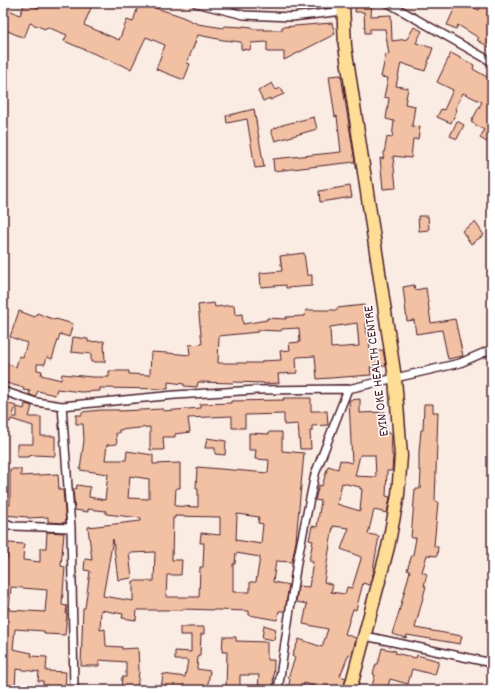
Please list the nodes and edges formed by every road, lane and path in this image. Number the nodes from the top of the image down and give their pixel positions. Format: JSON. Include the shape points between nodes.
{"nodes":[{"id":1,"x":196,"y":3,"type":"edge"},
{"id":2,"x":388,"y":3,"type":"edge"},
{"id":3,"x":343,"y":11,"type":"edge"},
{"id":4,"x":492,"y":62,"type":"edge"},
{"id":5,"x":492,"y":349,"type":"edge"},
{"id":6,"x":395,"y":378,"type":"junction"},
{"id":7,"x":348,"y":389,"type":"junction"},
{"id":8,"x":3,"y":391,"type":"edge"},
{"id":9,"x":62,"y":406,"type":"junction"},
{"id":10,"x":3,"y":522,"type":"edge"},
{"id":11,"x":71,"y":528,"type":"junction"},
{"id":12,"x":364,"y":636,"type":"junction"},
{"id":13,"x":492,"y":663,"type":"edge"},
{"id":14,"x":74,"y":690,"type":"edge"},
{"id":15,"x":278,"y":690,"type":"edge"},
{"id":16,"x":350,"y":690,"type":"edge"}],
"edges":[{"from":1,"to":3,"type":"street","via":[[244,15],[292,17]]},
{"from":2,"to":4,"type":"street"},
{"from":3,"to":6,"type":"main road","name":"EYIN OKE HEALTH CENTRE","via":[[345,46]]},
{"from":5,"to":6,"type":"street","via":[[460,363]]},
{"from":6,"to":7,"type":"street"},
{"from":6,"to":12,"type":"main road","name":"EYIN OKE HEALTH CENTRE","via":[[401,456],[398,494],[388,547]]},
{"from":7,"to":9,"type":"street","via":[[257,390]]},
{"from":7,"to":15,"type":"street","via":[[315,474],[297,562]]},
{"from":8,"to":9,"type":"street","via":[[36,402]]},
{"from":9,"to":11,"type":"street"},
{"from":10,"to":11,"type":"street","via":[[13,526]]},
{"from":11,"to":14,"type":"street"},
{"from":12,"to":13,"type":"street"},
{"from":12,"to":16,"type":"main road","name":"EYIN OKE HEALTH CENTRE"}]}
